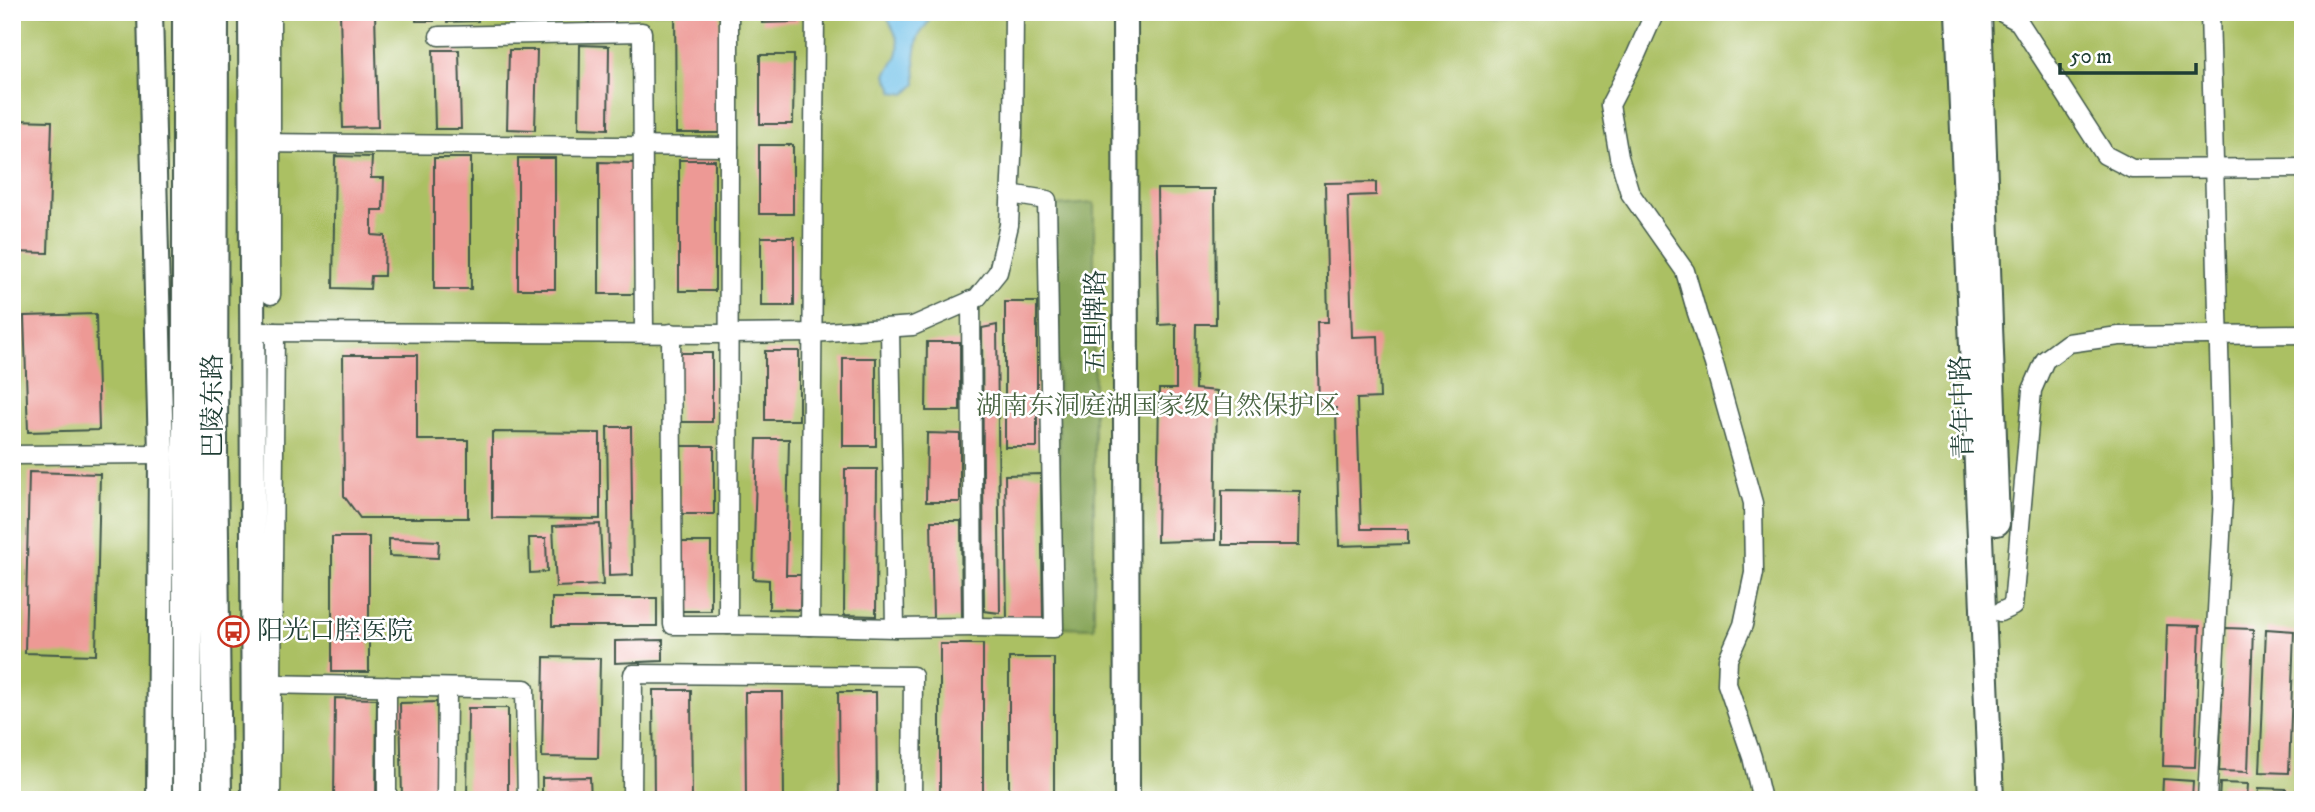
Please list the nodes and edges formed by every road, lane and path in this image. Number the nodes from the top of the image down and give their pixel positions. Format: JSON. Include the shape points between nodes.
{"nodes":[{"id":1,"x":150,"y":12,"type":"edge"},
{"id":2,"x":187,"y":12,"type":"edge"},
{"id":3,"x":214,"y":12,"type":"edge"},
{"id":4,"x":251,"y":12,"type":"edge"},
{"id":5,"x":271,"y":12,"type":"edge"},
{"id":6,"x":729,"y":12,"type":"edge"},
{"id":7,"x":815,"y":12,"type":"edge"},
{"id":8,"x":1014,"y":12,"type":"edge"},
{"id":9,"x":1110,"y":12,"type":"edge"},
{"id":10,"x":1125,"y":12,"type":"edge"},
{"id":11,"x":1655,"y":12,"type":"edge"},
{"id":12,"x":1958,"y":12,"type":"edge"},
{"id":13,"x":1979,"y":12,"type":"edge"},
{"id":14,"x":2001,"y":12,"type":"edge"},
{"id":15,"x":2210,"y":12,"type":"edge"},
{"id":16,"x":439,"y":36,"type":"dead end"},
{"id":17,"x":251,"y":143,"type":"junction"},
{"id":18,"x":642,"y":146,"type":"junction"},
{"id":19,"x":729,"y":147,"type":"junction"},
{"id":20,"x":2303,"y":168,"type":"edge"},
{"id":21,"x":1010,"y":194,"type":"junction"},
{"id":22,"x":271,"y":295,"type":"dead end"},
{"id":23,"x":971,"y":300,"type":"junction"},
{"id":24,"x":890,"y":328,"type":"junction"},
{"id":25,"x":263,"y":332,"type":"junction"},
{"id":26,"x":644,"y":333,"type":"junction"},
{"id":27,"x":671,"y":333,"type":"junction"},
{"id":28,"x":812,"y":333,"type":"junction"},
{"id":29,"x":729,"y":334,"type":"junction"},
{"id":30,"x":2303,"y":334,"type":"edge"},
{"id":31,"x":161,"y":454,"type":"junction"},
{"id":32,"x":12,"y":455,"type":"edge"},
{"id":33,"x":2000,"y":612,"type":"junction"},
{"id":34,"x":728,"y":625,"type":"junction"},
{"id":35,"x":810,"y":626,"type":"junction"},
{"id":36,"x":973,"y":627,"type":"junction"},
{"id":37,"x":895,"y":628,"type":"junction"},
{"id":38,"x":263,"y":684,"type":"junction"},
{"id":39,"x":387,"y":686,"type":"junction"},
{"id":40,"x":447,"y":688,"type":"junction"},
{"id":41,"x":159,"y":800,"type":"edge"},
{"id":42,"x":187,"y":800,"type":"edge"},
{"id":43,"x":217,"y":800,"type":"edge"},
{"id":44,"x":254,"y":800,"type":"edge"},
{"id":45,"x":271,"y":800,"type":"edge"},
{"id":46,"x":387,"y":800,"type":"edge"},
{"id":47,"x":446,"y":800,"type":"edge"},
{"id":48,"x":527,"y":800,"type":"edge"},
{"id":49,"x":632,"y":800,"type":"edge"},
{"id":50,"x":912,"y":800,"type":"edge"},
{"id":51,"x":1112,"y":800,"type":"edge"},
{"id":52,"x":1128,"y":800,"type":"edge"},
{"id":53,"x":1762,"y":800,"type":"edge"},
{"id":54,"x":1991,"y":800,"type":"edge"},
{"id":55,"x":2006,"y":800,"type":"edge"},
{"id":56,"x":2207,"y":800,"type":"edge"}],
"edges":[{"from":1,"to":31,"type":"main road"},
{"from":2,"to":42,"type":"main road","name":"巴陵东路"},
{"from":3,"to":43,"type":"main road","name":"巴陵东路"},
{"from":4,"to":17,"type":"main road"},
{"from":5,"to":22,"type":"street"},
{"from":6,"to":19,"type":"street"},
{"from":7,"to":28,"type":"street"},
{"from":8,"to":21,"type":"street"},
{"from":9,"to":51,"type":"main road","name":"五里牌路"},
{"from":10,"to":52,"type":"main road","name":"五里牌路"},
{"from":11,"to":53,"type":"street","via":[[1610,105],[1630,193],[1685,271],[1753,503],[1755,573],[1743,625],[1728,659],[1727,684]]},
{"from":12,"to":54,"type":"main road"},
{"from":13,"to":33,"type":"main road","name":"青年中路"},
{"from":14,"to":20,"type":"street","via":[[2019,22],[2105,156],[2132,169]]},
{"from":15,"to":56,"type":"street","via":[[2223,498]]},
{"from":16,"to":18,"type":"street","via":[[642,32]]},
{"from":17,"to":18,"type":"street"},
{"from":17,"to":25,"type":"main road"},
{"from":18,"to":19,"type":"street"},
{"from":18,"to":26,"type":"street"},
{"from":19,"to":29,"type":"street"},
{"from":21,"to":23,"type":"street","via":[[1009,225],[998,272]]},
{"from":21,"to":36,"type":"street","via":[[1047,200],[1054,628]]},
{"from":23,"to":24,"type":"street","via":[[913,326]]},
{"from":23,"to":36,"type":"street"},
{"from":24,"to":28,"type":"street"},
{"from":24,"to":37,"type":"street"},
{"from":25,"to":26,"type":"street"},
{"from":25,"to":38,"type":"main road"},
{"from":26,"to":27,"type":"street"},
{"from":27,"to":29,"type":"street"},
{"from":27,"to":34,"type":"street","via":[[673,625]]},
{"from":28,"to":29,"type":"street"},
{"from":28,"to":35,"type":"street"},
{"from":29,"to":34,"type":"street"},
{"from":30,"to":33,"type":"street","via":[[2119,336],[2068,343],[2045,360],[2032,390],[2013,606]]},
{"from":31,"to":32,"type":"street"},
{"from":31,"to":41,"type":"main road"},
{"from":33,"to":55,"type":"main road","name":"青年中路"},
{"from":34,"to":35,"type":"street"},
{"from":35,"to":37,"type":"street"},
{"from":36,"to":37,"type":"street"},
{"from":38,"to":39,"type":"street"},
{"from":38,"to":44,"type":"main road"},
{"from":38,"to":45,"type":"street"},
{"from":39,"to":40,"type":"street"},
{"from":39,"to":46,"type":"street"},
{"from":40,"to":47,"type":"street"},
{"from":40,"to":48,"type":"street","via":[[525,689]]},
{"from":49,"to":50,"type":"street","via":[[634,674],[912,676]]}]}
